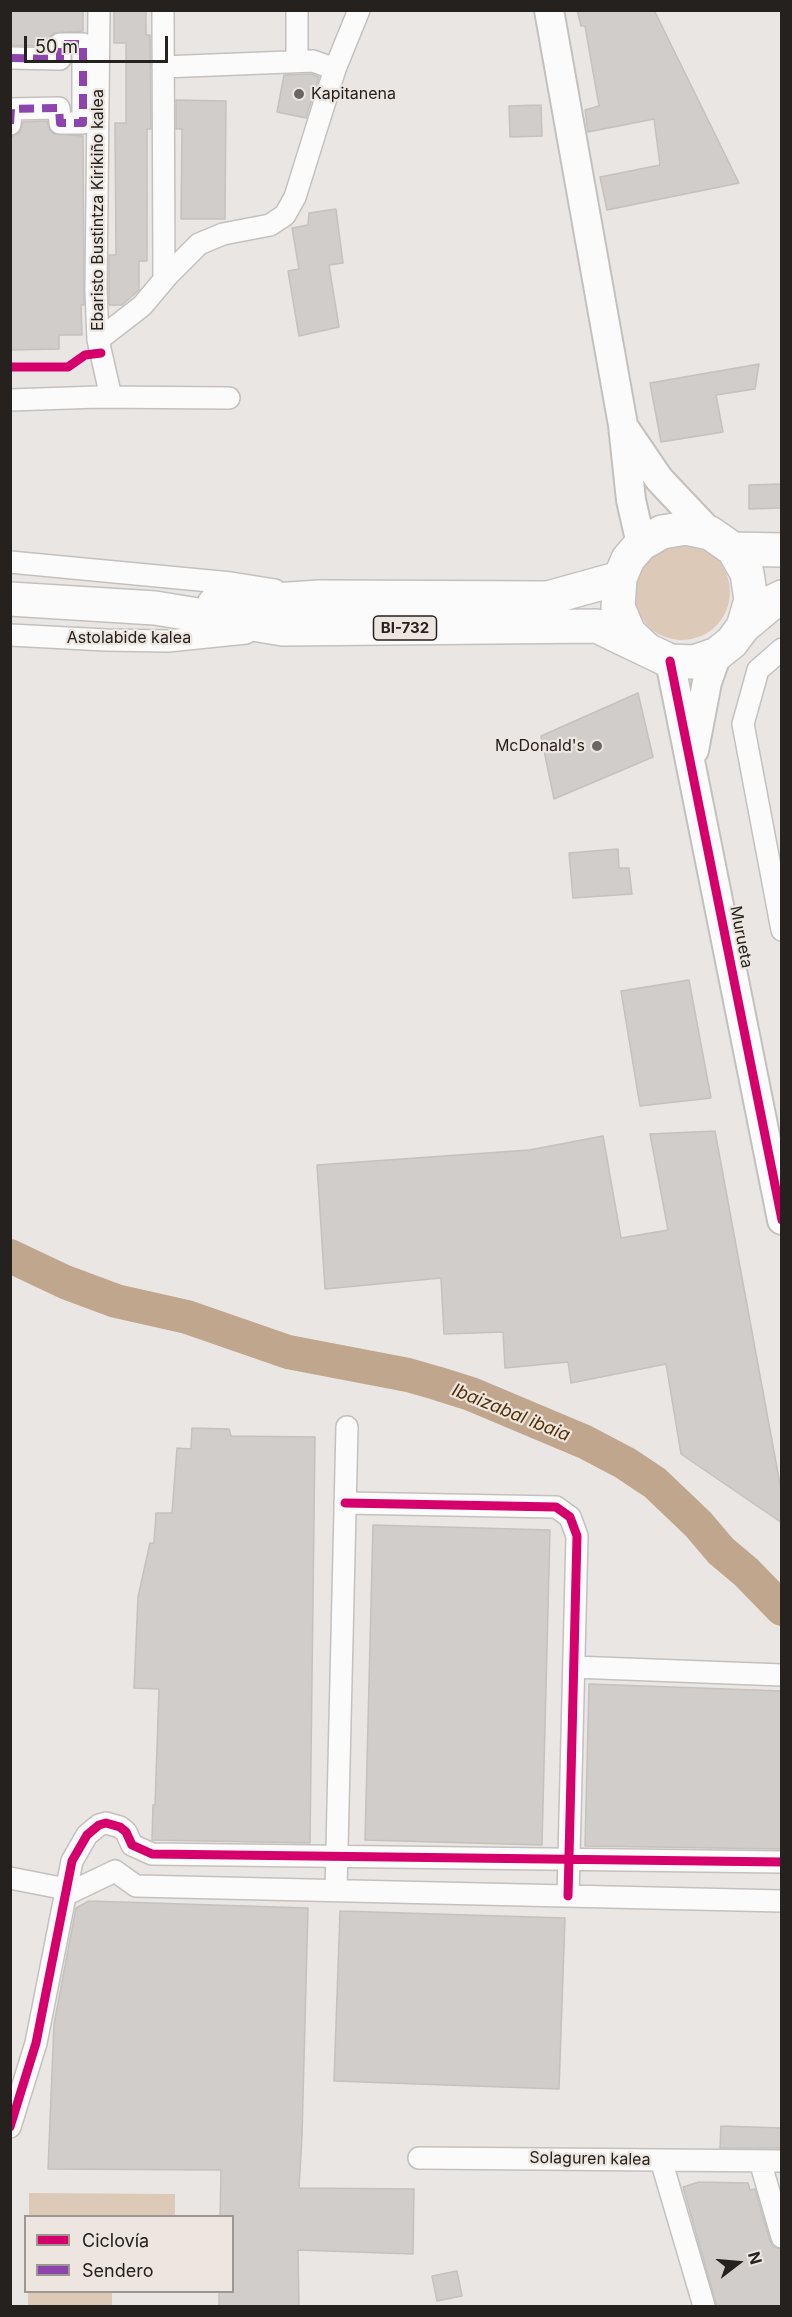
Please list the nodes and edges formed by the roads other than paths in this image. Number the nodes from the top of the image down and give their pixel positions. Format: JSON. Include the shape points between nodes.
{"nodes":[{"id":1,"x":99,"y":10,"type":"edge"},
{"id":2,"x":163,"y":10,"type":"edge"},
{"id":3,"x":297,"y":10,"type":"edge"},
{"id":4,"x":359,"y":10,"type":"edge"},
{"id":5,"x":549,"y":10,"type":"edge"},
{"id":6,"x":10,"y":58,"type":"edge"},
{"id":7,"x":297,"y":61,"type":"junction"},
{"id":8,"x":163,"y":67,"type":"junction"},
{"id":9,"x":335,"y":69,"type":"junction"},
{"id":10,"x":10,"y":124,"type":"edge"},
{"id":11,"x":164,"y":280,"type":"junction"},
{"id":12,"x":98,"y":340,"type":"junction"},
{"id":13,"x":111,"y":397,"type":"junction"},
{"id":14,"x":229,"y":398,"type":"dead end"},
{"id":15,"x":10,"y":400,"type":"edge"},
{"id":16,"x":622,"y":425,"type":"junction"},
{"id":17,"x":721,"y":541,"type":"junction"},
{"id":18,"x":641,"y":544,"type":"junction"},
{"id":19,"x":10,"y":549,"type":"edge"},
{"id":20,"x":782,"y":550,"type":"edge"},
{"id":21,"x":10,"y":562,"type":"edge"},
{"id":22,"x":107,"y":572,"type":"junction"},
{"id":23,"x":620,"y":578,"type":"junction"},
{"id":24,"x":320,"y":597,"type":"junction"},
{"id":25,"x":782,"y":597,"type":"edge"},
{"id":26,"x":10,"y":599,"type":"edge"},
{"id":27,"x":155,"y":608,"type":"junction"},
{"id":28,"x":743,"y":627,"type":"junction"},
{"id":29,"x":283,"y":629,"type":"junction"},
{"id":30,"x":10,"y":635,"type":"edge"},
{"id":31,"x":782,"y":649,"type":"edge"},
{"id":32,"x":717,"y":654,"type":"junction"},
{"id":33,"x":660,"y":657,"type":"junction"},
{"id":34,"x":691,"y":764,"type":"junction"},
{"id":35,"x":782,"y":930,"type":"edge"},
{"id":36,"x":781,"y":1211,"type":"edge"},
{"id":37,"x":347,"y":1427,"type":"dead end"},
{"id":38,"x":345,"y":1503,"type":"junction"},
{"id":39,"x":574,"y":1666,"type":"junction"},
{"id":40,"x":782,"y":1675,"type":"edge"},
{"id":41,"x":84,"y":1842,"type":"junction"},
{"id":42,"x":132,"y":1845,"type":"junction"},
{"id":43,"x":336,"y":1856,"type":"junction"},
{"id":44,"x":569,"y":1859,"type":"junction"},
{"id":45,"x":782,"y":1862,"type":"edge"},
{"id":46,"x":115,"y":1871,"type":"junction"},
{"id":47,"x":10,"y":1878,"type":"edge"},
{"id":48,"x":336,"y":1890,"type":"junction"},
{"id":49,"x":65,"y":1892,"type":"junction"},
{"id":50,"x":568,"y":1896,"type":"junction"},
{"id":51,"x":782,"y":1901,"type":"edge"},
{"id":52,"x":10,"y":2127,"type":"edge"},
{"id":53,"x":419,"y":2158,"type":"dead end"},
{"id":54,"x":661,"y":2160,"type":"junction"},
{"id":55,"x":771,"y":2161,"type":"edge"},
{"id":56,"x":782,"y":2237,"type":"edge"},
{"id":57,"x":704,"y":2307,"type":"edge"}],
"edges":[{"from":1,"to":12,"type":"street","name":"Ebaristo Bustintza Kirikiño kalea"},
{"from":2,"to":8,"type":"street"},
{"from":3,"to":7,"type":"street"},
{"from":4,"to":9,"type":"street","name":"Ebaristo Bustintza Kirikiño kalea"},
{"from":5,"to":16,"type":"main road"},
{"from":6,"to":10,"type":"street","via":[[60,59],[60,44],[83,44],[83,123],[60,123],[59,108],[50,108],[10,109]]},
{"from":7,"to":8,"type":"street"},
{"from":7,"to":9,"type":"street","via":[[313,61]]},
{"from":8,"to":11,"type":"street"},
{"from":9,"to":11,"type":"street","name":"Ebaristo Bustintza Kirikiño kalea","via":[[295,197],[285,215],[270,225],[223,234],[199,244]]},
{"from":11,"to":12,"type":"street","name":"Ebaristo Bustintza Kirikiño kalea","via":[[142,306]]},
{"from":12,"to":13,"type":"street"},
{"from":13,"to":14,"type":"street"},
{"from":13,"to":15,"type":"street"},
{"from":16,"to":17,"type":"main road","via":[[659,479]]},
{"from":16,"to":18,"type":"main road"},
{"from":17,"to":18,"type":"main road","via":[[686,528],[662,532]]},
{"from":17,"to":20,"type":"main road"},
{"from":17,"to":28,"type":"main road","number":"BI-732","via":[[747,573],[751,600]]},
{"from":18,"to":23,"type":"main road","via":[[628,559]]},
{"from":19,"to":22,"type":"street","via":[[93,563]]},
{"from":21,"to":22,"type":"street"},
{"from":22,"to":24,"type":"street","via":[[231,583]]},
{"from":23,"to":24,"type":"main road","number":"BI-732","via":[[548,597]]},
{"from":23,"to":33,"type":"main road","via":[[618,606],[629,633]]},
{"from":24,"to":27,"type":"main road","number":"BI-732"},
{"from":25,"to":28,"type":"main road","number":"BI-732"},
{"from":26,"to":27,"type":"main road","number":"BI-732"},
{"from":27,"to":29,"type":"main road","number":"BI-732"},
{"from":28,"to":32,"type":"main road","number":"BI-732"},
{"from":29,"to":30,"type":"street","name":"Astolabide kalea","via":[[168,641]]},
{"from":29,"to":33,"type":"main road","number":"BI-732","via":[[597,626]]},
{"from":31,"to":35,"type":"street","via":[[758,670],[743,724]]},
{"from":32,"to":33,"type":"main road","number":"BI-732","via":[[694,662]]},
{"from":32,"to":34,"type":"main road","name":"Murueta","via":[[707,682]]},
{"from":33,"to":34,"type":"main road","name":"Murueta"},
{"from":34,"to":36,"type":"main road","name":"Murueta"},
{"from":37,"to":38,"type":"street"},
{"from":38,"to":39,"type":"street","via":[[556,1507],[570,1517],[577,1536]]},
{"from":38,"to":43,"type":"street"},
{"from":39,"to":40,"type":"street"},
{"from":39,"to":44,"type":"street"},
{"from":41,"to":42,"type":"street","via":[[92,1829],[106,1823],[126,1832]]},
{"from":41,"to":46,"type":"street","via":[[89,1862],[100,1870]]},
{"from":41,"to":49,"type":"street","via":[[72,1861]]},
{"from":42,"to":43,"type":"street","via":[[152,1854]]},
{"from":42,"to":46,"type":"street","via":[[128,1861]]},
{"from":43,"to":44,"type":"street"},
{"from":43,"to":48,"type":"street"},
{"from":44,"to":45,"type":"street"},
{"from":44,"to":50,"type":"street"},
{"from":46,"to":48,"type":"street","via":[[136,1887]]},
{"from":46,"to":49,"type":"street"},
{"from":47,"to":49,"type":"street"},
{"from":48,"to":50,"type":"street"},
{"from":49,"to":52,"type":"street","via":[[36,2043]]},
{"from":50,"to":51,"type":"street"},
{"from":53,"to":54,"type":"street","name":"Solaguren kalea"},
{"from":54,"to":55,"type":"street","name":"Solaguren kalea"},
{"from":54,"to":57,"type":"street"},
{"from":55,"to":56,"type":"street","name":"Solaguren kalea"}]}
